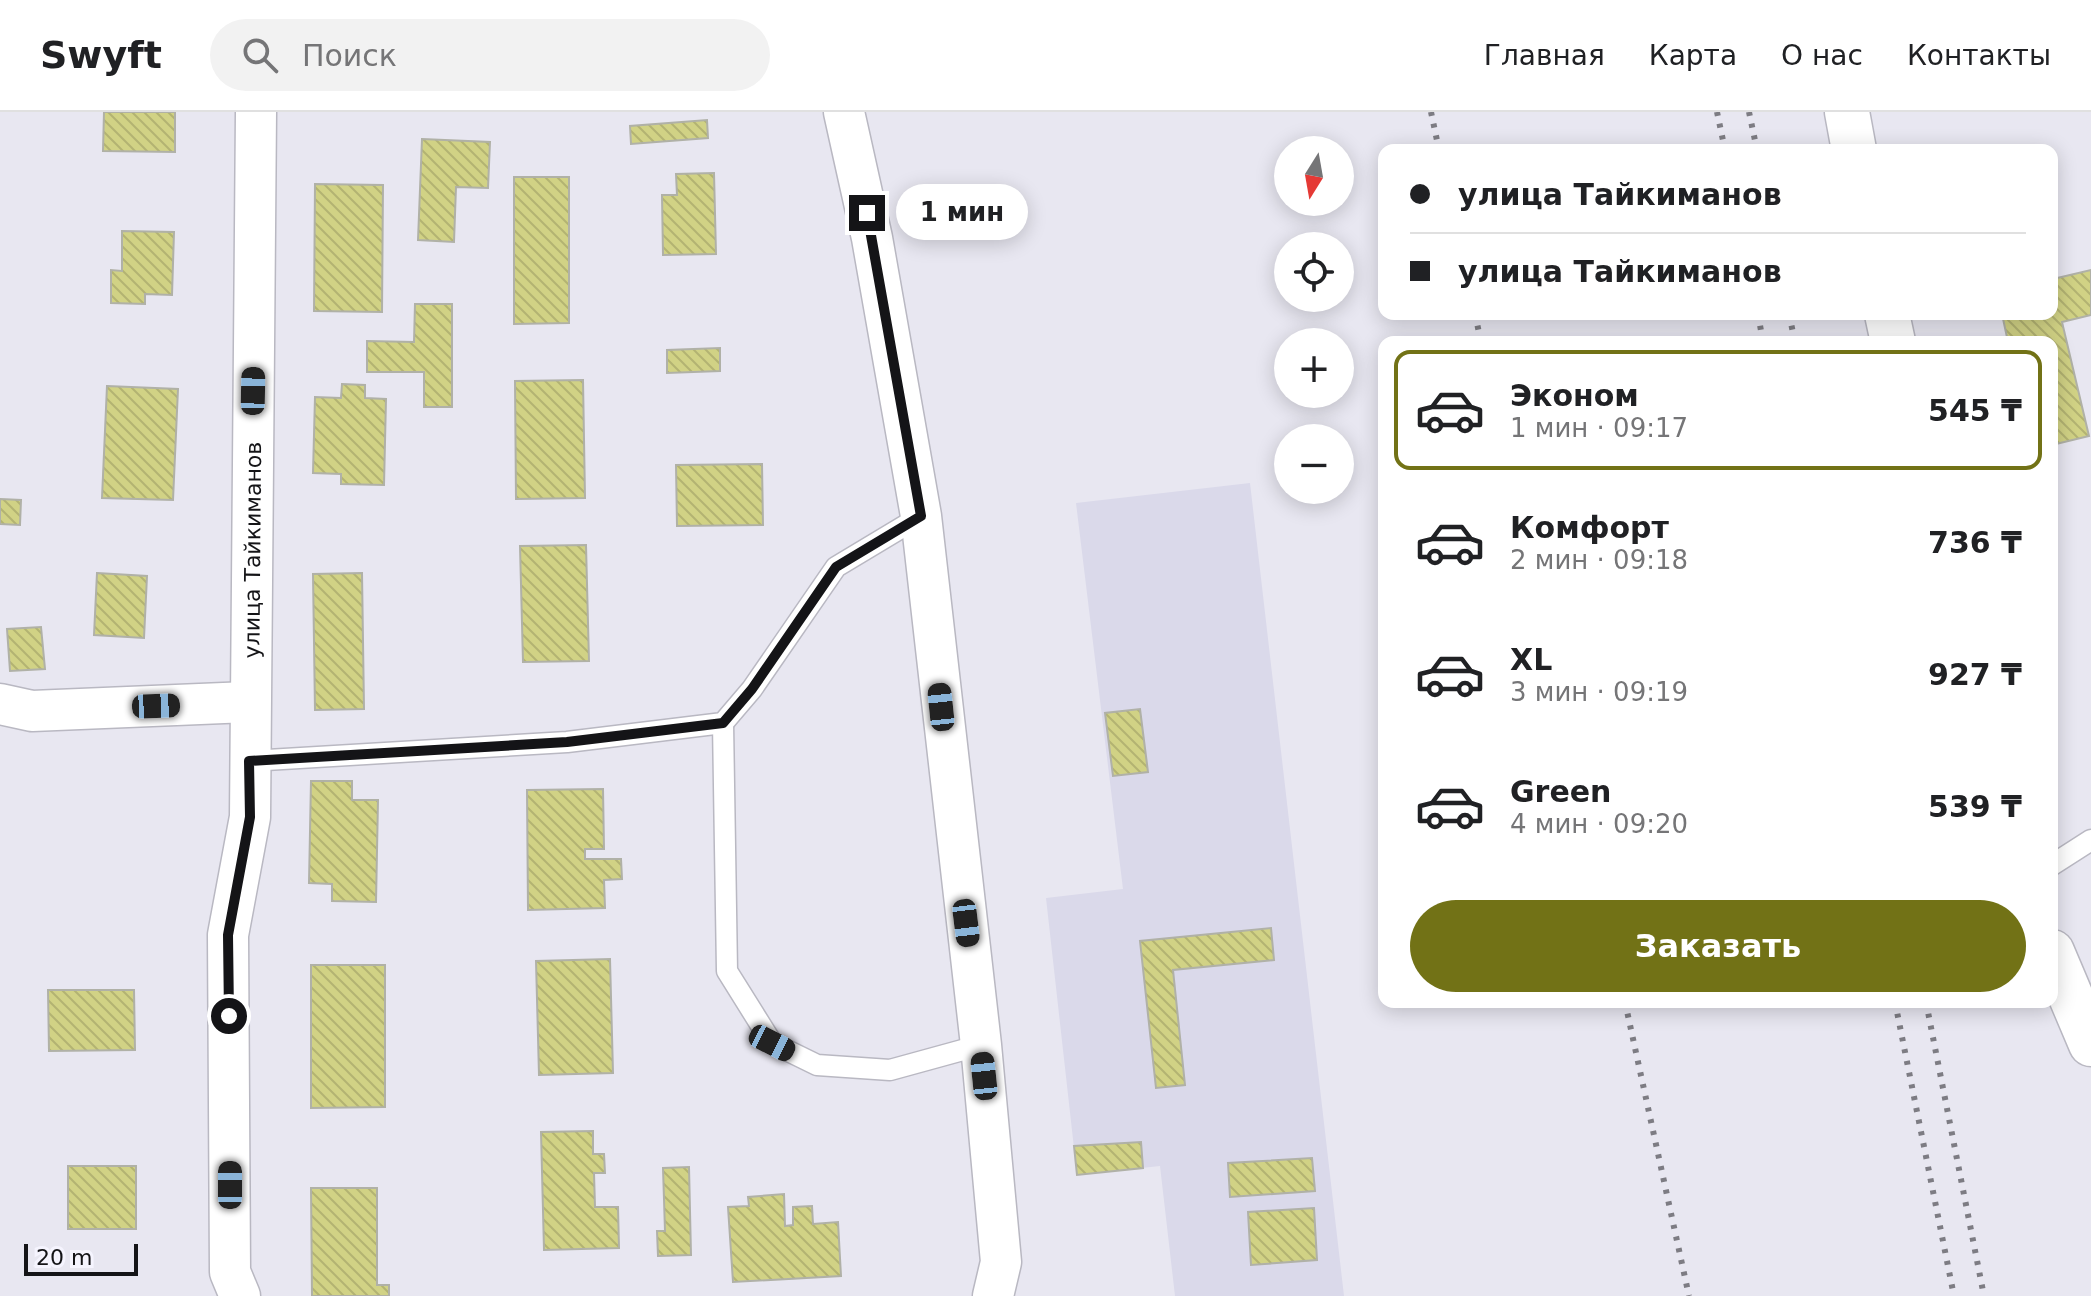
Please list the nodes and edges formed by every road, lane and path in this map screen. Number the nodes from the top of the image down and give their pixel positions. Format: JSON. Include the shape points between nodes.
{"nodes":[{"id":1,"x":256,"y":112,"type":"edge"},
{"id":2,"x":844,"y":112,"type":"edge"},
{"id":3,"x":1847,"y":112,"type":"edge"},
{"id":4,"x":1853,"y":144,"type":"edge"},
{"id":5,"x":921,"y":516,"type":"junction"},
{"id":6,"x":248,"y":702,"type":"junction"},
{"id":7,"x":0,"y":704,"type":"edge"},
{"id":8,"x":723,"y":723,"type":"junction"},
{"id":9,"x":249,"y":761,"type":"junction"},
{"id":10,"x":2091,"y":840,"type":"edge"},
{"id":11,"x":2058,"y":861,"type":"edge"},
{"id":12,"x":2058,"y":966,"type":"edge"},
{"id":13,"x":2091,"y":1044,"type":"edge"},
{"id":14,"x":981,"y":1045,"type":"junction"},
{"id":15,"x":240,"y":1296,"type":"edge"},
{"id":16,"x":993,"y":1296,"type":"edge"}],
"edges":[{"from":1,"to":6,"type":"street","name":"улица Тайкиманов"},
{"from":2,"to":5,"type":"street"},
{"from":3,"to":4,"type":"street"},
{"from":5,"to":8,"type":"lane","via":[[836,567]]},
{"from":5,"to":14,"type":"street"},
{"from":6,"to":7,"type":"street","via":[[32,711]]},
{"from":6,"to":9,"type":"street","name":"улица Тайкиманов"},
{"from":8,"to":9,"type":"lane","via":[[567,742]]},
{"from":8,"to":14,"type":"lane","via":[[727,971],[772,1043],[817,1065],[890,1070]]},
{"from":9,"to":15,"type":"street","name":"улица Тайкиманов","via":[[250,817],[228,935],[230,1272]]},
{"from":10,"to":11,"type":"lane"},
{"from":12,"to":13,"type":"street"},
{"from":14,"to":16,"type":"street","via":[[1001,1262]]}]}
